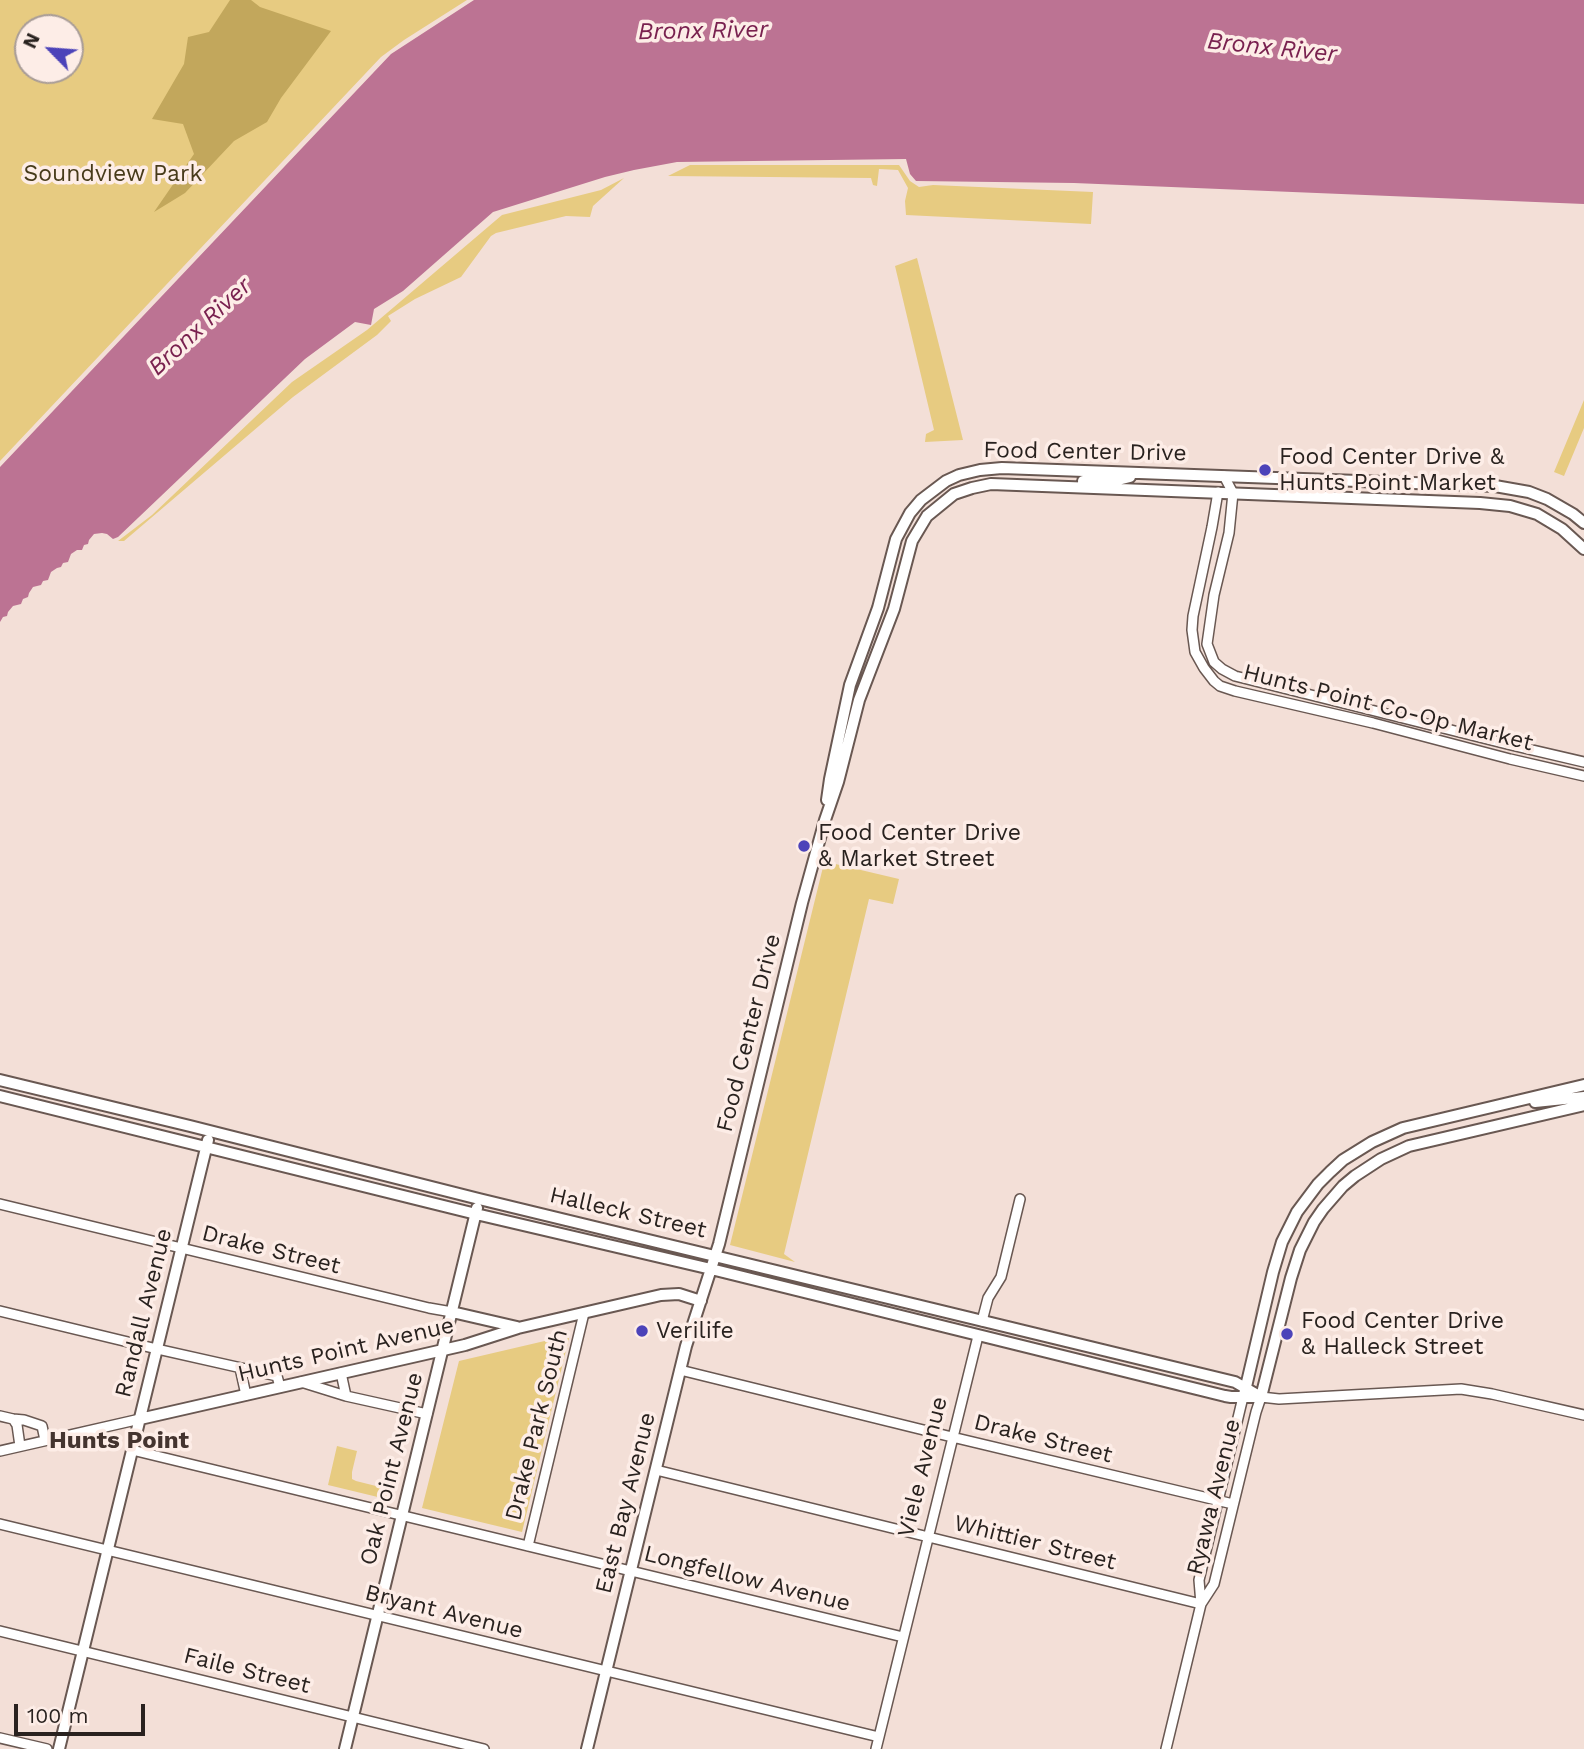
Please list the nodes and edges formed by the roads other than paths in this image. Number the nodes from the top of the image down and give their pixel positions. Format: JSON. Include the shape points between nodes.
{"nodes":[{"id":1,"x":1146,"y":474,"type":"junction"},
{"id":2,"x":1224,"y":476,"type":"junction"},
{"id":3,"x":1048,"y":486,"type":"junction"},
{"id":4,"x":1218,"y":492,"type":"junction"},
{"id":5,"x":1233,"y":493,"type":"junction"},
{"id":6,"x":1584,"y":523,"type":"edge"},
{"id":7,"x":1584,"y":549,"type":"edge"},
{"id":8,"x":1584,"y":762,"type":"edge"},
{"id":9,"x":1584,"y":776,"type":"edge"},
{"id":10,"x":824,"y":820,"type":"junction"},
{"id":11,"x":0,"y":1080,"type":"edge"},
{"id":12,"x":1584,"y":1085,"type":"edge"},
{"id":13,"x":0,"y":1096,"type":"edge"},
{"id":14,"x":1584,"y":1097,"type":"edge"},
{"id":15,"x":1497,"y":1105,"type":"junction"},
{"id":16,"x":1584,"y":1105,"type":"edge"},
{"id":17,"x":210,"y":1131,"type":"junction"},
{"id":18,"x":206,"y":1147,"type":"junction"},
{"id":19,"x":479,"y":1199,"type":"junction"},
{"id":20,"x":1020,"y":1199,"type":"dead end"},
{"id":21,"x":0,"y":1204,"type":"edge"},
{"id":22,"x":475,"y":1214,"type":"junction"},
{"id":23,"x":181,"y":1248,"type":"junction"},
{"id":24,"x":716,"y":1256,"type":"junction"},
{"id":25,"x":711,"y":1269,"type":"junction"},
{"id":26,"x":701,"y":1301,"type":"junction"},
{"id":27,"x":0,"y":1311,"type":"edge"},
{"id":28,"x":452,"y":1312,"type":"junction"},
{"id":29,"x":584,"y":1313,"type":"junction"},
{"id":30,"x":982,"y":1321,"type":"junction"},
{"id":31,"x":518,"y":1328,"type":"junction"},
{"id":32,"x":978,"y":1336,"type":"junction"},
{"id":33,"x":157,"y":1349,"type":"junction"},
{"id":34,"x":443,"y":1350,"type":"junction"},
{"id":35,"x":240,"y":1368,"type":"junction"},
{"id":36,"x":680,"y":1370,"type":"junction"},
{"id":37,"x":341,"y":1373,"type":"junction"},
{"id":38,"x":301,"y":1382,"type":"junction"},
{"id":39,"x":280,"y":1387,"type":"junction"},
{"id":40,"x":1244,"y":1392,"type":"junction"},
{"id":41,"x":246,"y":1395,"type":"junction"},
{"id":42,"x":346,"y":1396,"type":"junction"},
{"id":43,"x":1261,"y":1397,"type":"junction"},
{"id":44,"x":427,"y":1414,"type":"junction"},
{"id":45,"x":1584,"y":1415,"type":"edge"},
{"id":46,"x":0,"y":1416,"type":"edge"},
{"id":47,"x":13,"y":1419,"type":"junction"},
{"id":48,"x":140,"y":1419,"type":"junction"},
{"id":49,"x":952,"y":1437,"type":"junction"},
{"id":50,"x":45,"y":1440,"type":"junction"},
{"id":51,"x":20,"y":1446,"type":"junction"},
{"id":52,"x":132,"y":1450,"type":"junction"},
{"id":53,"x":0,"y":1451,"type":"edge"},
{"id":54,"x":656,"y":1470,"type":"junction"},
{"id":55,"x":1219,"y":1501,"type":"junction"},
{"id":56,"x":1233,"y":1504,"type":"junction"},
{"id":57,"x":402,"y":1516,"type":"junction"},
{"id":58,"x":0,"y":1524,"type":"edge"},
{"id":59,"x":928,"y":1537,"type":"junction"},
{"id":60,"x":528,"y":1546,"type":"junction"},
{"id":61,"x":108,"y":1550,"type":"junction"},
{"id":62,"x":631,"y":1571,"type":"junction"},
{"id":63,"x":1201,"y":1604,"type":"junction"},
{"id":64,"x":378,"y":1616,"type":"junction"},
{"id":65,"x":0,"y":1631,"type":"edge"},
{"id":66,"x":904,"y":1637,"type":"junction"},
{"id":67,"x":83,"y":1651,"type":"junction"},
{"id":68,"x":607,"y":1672,"type":"junction"},
{"id":69,"x":353,"y":1717,"type":"junction"},
{"id":70,"x":879,"y":1737,"type":"junction"},
{"id":71,"x":0,"y":1738,"type":"edge"},
{"id":72,"x":47,"y":1749,"type":"edge"},
{"id":73,"x":59,"y":1749,"type":"edge"},
{"id":74,"x":345,"y":1749,"type":"edge"},
{"id":75,"x":484,"y":1749,"type":"edge"},
{"id":76,"x":587,"y":1749,"type":"edge"},
{"id":77,"x":876,"y":1749,"type":"edge"},
{"id":78,"x":1166,"y":1749,"type":"edge"}],
"edges":[{"from":1,"to":2,"type":"main road","name":"Food Center Drive"},
{"from":1,"to":3,"type":"main road"},
{"from":1,"to":10,"type":"main road","name":"Food Center Drive","via":[[980,470],[946,481],[915,506],[896,539],[855,670]]},
{"from":2,"to":5,"type":"street"},
{"from":2,"to":6,"type":"main road","name":"Food Center Drive","via":[[1508,487],[1547,499]]},
{"from":3,"to":4,"type":"main road","name":"Food Center Drive"},
{"from":3,"to":10,"type":"main road","name":"Food Center Drive","via":[[972,488],[944,501],[922,524],[912,541]]},
{"from":4,"to":5,"type":"main road","name":"Food Center Drive"},
{"from":4,"to":9,"type":"street","name":"Hunts Point Co-Op Market","via":[[1193,615],[1192,645],[1208,675],[1220,686]]},
{"from":5,"to":7,"type":"main road","name":"Food Center Drive","via":[[1510,506],[1550,521]]},
{"from":5,"to":8,"type":"street","name":"Hunts Point Co-Op Market","via":[[1207,644],[1222,669],[1235,676]]},
{"from":10,"to":24,"type":"main road","name":"Food Center Drive"},
{"from":11,"to":17,"type":"main road","name":"Halleck Street"},
{"from":12,"to":15,"type":"main road"},
{"from":13,"to":18,"type":"main road","name":"Halleck Street"},
{"from":14,"to":15,"type":"main road"},
{"from":15,"to":40,"type":"main road","via":[[1388,1134],[1343,1160],[1318,1184],[1282,1242]]},
{"from":16,"to":43,"type":"main road","via":[[1409,1146],[1381,1158],[1343,1186],[1318,1215],[1300,1250]]},
{"from":17,"to":18,"type":"main road","name":"Randall Avenue"},
{"from":17,"to":19,"type":"main road","name":"Halleck Street"},
{"from":18,"to":22,"type":"main road","name":"Halleck Street"},
{"from":18,"to":23,"type":"main road","name":"Randall Avenue"},
{"from":19,"to":22,"type":"main road","name":"Oak Point Avenue"},
{"from":19,"to":24,"type":"main road","name":"Halleck Street"},
{"from":20,"to":30,"type":"street","name":"Viele Avenue","via":[[1000,1277]]},
{"from":21,"to":23,"type":"street","name":"Drake Street"},
{"from":22,"to":25,"type":"main road","name":"Halleck Street"},
{"from":22,"to":28,"type":"main road","name":"Oak Point Avenue"},
{"from":23,"to":28,"type":"street","name":"Drake Street"},
{"from":23,"to":33,"type":"main road","name":"Randall Avenue"},
{"from":24,"to":25,"type":"main road","name":"Food Center Drive"},
{"from":24,"to":30,"type":"main road","name":"Halleck Street"},
{"from":25,"to":26,"type":"main road","name":"East Bay Avenue"},
{"from":25,"to":32,"type":"main road","name":"Halleck Street"},
{"from":26,"to":29,"type":"main road","name":"Hunts Point Avenue","via":[[679,1294]]},
{"from":26,"to":36,"type":"main road","name":"East Bay Avenue"},
{"from":27,"to":33,"type":"street"},
{"from":28,"to":31,"type":"main road"},
{"from":28,"to":34,"type":"main road","name":"Oak Point Avenue"},
{"from":29,"to":31,"type":"main road","name":"Hunts Point Avenue"},
{"from":29,"to":60,"type":"street","name":"Drake Park South"},
{"from":30,"to":32,"type":"main road","name":"Viele Avenue"},
{"from":30,"to":40,"type":"main road","name":"Halleck Street","via":[[1235,1382]]},
{"from":31,"to":34,"type":"main road","name":"Hunts Point Avenue"},
{"from":32,"to":40,"type":"main road","name":"Halleck Street","via":[[1224,1396]]},
{"from":32,"to":49,"type":"street","name":"Viele Avenue"},
{"from":33,"to":35,"type":"street"},
{"from":33,"to":48,"type":"main road","name":"Randall Avenue"},
{"from":34,"to":37,"type":"main road","name":"Hunts Point Avenue"},
{"from":34,"to":44,"type":"main road","name":"Oak Point Avenue"},
{"from":35,"to":39,"type":"street","via":[[277,1376]]},
{"from":35,"to":41,"type":"street"},
{"from":36,"to":49,"type":"street","name":"Drake Street"},
{"from":36,"to":54,"type":"main road","name":"East Bay Avenue"},
{"from":37,"to":38,"type":"main road","name":"Hunts Point Avenue"},
{"from":37,"to":42,"type":"street"},
{"from":38,"to":39,"type":"main road","name":"Hunts Point Avenue"},
{"from":38,"to":42,"type":"street"},
{"from":39,"to":41,"type":"main road","name":"Hunts Point Avenue"},
{"from":40,"to":43,"type":"main road"},
{"from":40,"to":55,"type":"street","name":"Ryawa Avenue"},
{"from":41,"to":48,"type":"main road","name":"Hunts Point Avenue"},
{"from":42,"to":44,"type":"street"},
{"from":43,"to":45,"type":"street","via":[[1461,1389]]},
{"from":43,"to":56,"type":"street","name":"Ryawa Avenue"},
{"from":44,"to":57,"type":"main road","name":"Oak Point Avenue"},
{"from":46,"to":47,"type":"street"},
{"from":47,"to":50,"type":"street","via":[[42,1426]]},
{"from":47,"to":51,"type":"street"},
{"from":48,"to":50,"type":"street","name":"Hunts Point Avenue"},
{"from":48,"to":52,"type":"main road","name":"Randall Avenue"},
{"from":49,"to":55,"type":"street","name":"Drake Street"},
{"from":49,"to":59,"type":"street","name":"Viele Avenue"},
{"from":50,"to":51,"type":"street","name":"Hunts Point Avenue"},
{"from":51,"to":53,"type":"street","name":"Hunts Point Avenue"},
{"from":52,"to":57,"type":"street","name":"Longfellow Avenue"},
{"from":52,"to":61,"type":"main road","name":"Randall Avenue"},
{"from":54,"to":59,"type":"street","name":"Whittier Street"},
{"from":54,"to":62,"type":"main road","name":"East Bay Avenue"},
{"from":55,"to":56,"type":"street","name":"Drake Street"},
{"from":55,"to":63,"type":"street","name":"Ryawa Avenue","via":[[1199,1580]]},
{"from":56,"to":63,"type":"street","name":"Ryawa Avenue","via":[[1214,1584]]},
{"from":57,"to":60,"type":"street","name":"Longfellow Avenue"},
{"from":57,"to":64,"type":"main road","name":"Oak Point Avenue"},
{"from":58,"to":61,"type":"street","name":"Bryant Avenue"},
{"from":59,"to":63,"type":"street","name":"Whittier Street"},
{"from":59,"to":66,"type":"street","name":"Viele Avenue"},
{"from":60,"to":62,"type":"street","name":"Longfellow Avenue"},
{"from":61,"to":64,"type":"street","name":"Bryant Avenue"},
{"from":61,"to":67,"type":"main road","name":"Randall Avenue"},
{"from":62,"to":66,"type":"street","name":"Longfellow Avenue"},
{"from":62,"to":68,"type":"main road","name":"East Bay Avenue"},
{"from":63,"to":78,"type":"street","name":"Ryawa Avenue"},
{"from":64,"to":68,"type":"street","name":"Bryant Avenue"},
{"from":64,"to":69,"type":"main road","name":"Oak Point Avenue"},
{"from":65,"to":67,"type":"street","name":"Faile Street"},
{"from":66,"to":70,"type":"street","name":"Viele Avenue"},
{"from":67,"to":69,"type":"street","name":"Faile Street"},
{"from":67,"to":73,"type":"main road","name":"Randall Avenue"},
{"from":68,"to":70,"type":"street","name":"Bryant Avenue"},
{"from":68,"to":76,"type":"main road","name":"East Bay Avenue"},
{"from":69,"to":74,"type":"main road","name":"Oak Point Avenue"},
{"from":69,"to":75,"type":"street","name":"Faile Street"},
{"from":70,"to":77,"type":"street","name":"Viele Avenue"},
{"from":71,"to":72,"type":"street"}]}
